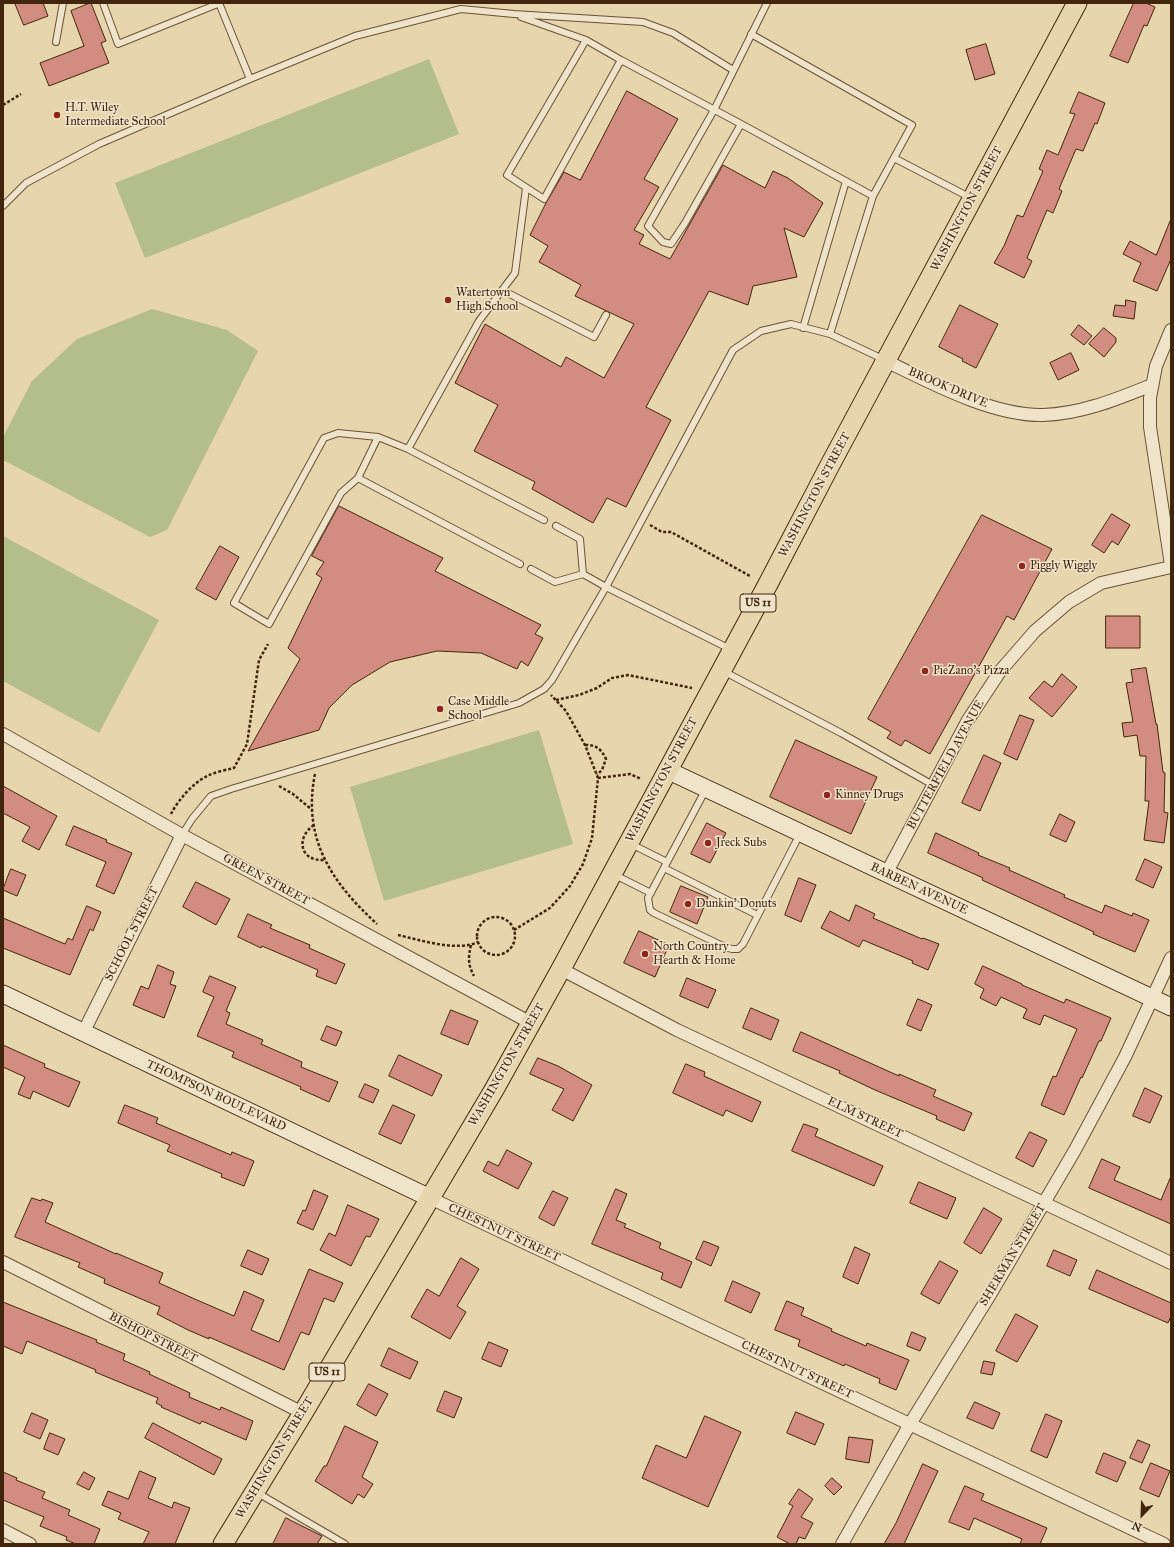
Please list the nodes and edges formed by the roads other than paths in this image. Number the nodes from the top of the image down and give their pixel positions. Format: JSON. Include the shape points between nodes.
{"nodes":[{"id":1,"x":63,"y":3,"type":"edge"},
{"id":2,"x":103,"y":3,"type":"edge"},
{"id":3,"x":220,"y":3,"type":"edge"},
{"id":4,"x":767,"y":3,"type":"edge"},
{"id":5,"x":1077,"y":3,"type":"edge"},
{"id":6,"x":514,"y":14,"type":"junction"},
{"id":7,"x":752,"y":34,"type":"junction"},
{"id":8,"x":586,"y":40,"type":"junction"},
{"id":9,"x":56,"y":42,"type":"dead end"},
{"id":10,"x":621,"y":60,"type":"junction"},
{"id":11,"x":733,"y":70,"type":"junction"},
{"id":12,"x":250,"y":79,"type":"junction"},
{"id":13,"x":714,"y":110,"type":"junction"},
{"id":14,"x":741,"y":124,"type":"junction"},
{"id":15,"x":894,"y":158,"type":"junction"},
{"id":16,"x":846,"y":181,"type":"junction"},
{"id":17,"x":526,"y":188,"type":"junction"},
{"id":18,"x":873,"y":196,"type":"junction"},
{"id":19,"x":973,"y":199,"type":"junction"},
{"id":20,"x":3,"y":206,"type":"edge"},
{"id":21,"x":502,"y":290,"type":"junction"},
{"id":22,"x":606,"y":316,"type":"dead end"},
{"id":23,"x":803,"y":328,"type":"junction"},
{"id":24,"x":1171,"y":330,"type":"edge"},
{"id":25,"x":830,"y":334,"type":"junction"},
{"id":26,"x":886,"y":361,"type":"junction"},
{"id":27,"x":1152,"y":385,"type":"junction"},
{"id":28,"x":378,"y":437,"type":"junction"},
{"id":29,"x":408,"y":449,"type":"junction"},
{"id":30,"x":358,"y":478,"type":"junction"},
{"id":31,"x":544,"y":520,"type":"dead end"},
{"id":32,"x":556,"y":526,"type":"dead end"},
{"id":33,"x":520,"y":564,"type":"dead end"},
{"id":34,"x":1171,"y":566,"type":"edge"},
{"id":35,"x":531,"y":569,"type":"dead end"},
{"id":36,"x":583,"y":574,"type":"junction"},
{"id":37,"x":606,"y":587,"type":"junction"},
{"id":38,"x":733,"y":650,"type":"junction"},
{"id":39,"x":722,"y":670,"type":"junction"},
{"id":40,"x":3,"y":734,"type":"edge"},
{"id":41,"x":667,"y":770,"type":"junction"},
{"id":42,"x":933,"y":785,"type":"junction"},
{"id":43,"x":706,"y":789,"type":"junction"},
{"id":44,"x":800,"y":832,"type":"junction"},
{"id":45,"x":182,"y":835,"type":"junction"},
{"id":46,"x":629,"y":843,"type":"junction"},
{"id":47,"x":665,"y":865,"type":"junction"},
{"id":48,"x":612,"y":874,"type":"junction"},
{"id":49,"x":886,"y":874,"type":"junction"},
{"id":50,"x":651,"y":893,"type":"junction"},
{"id":51,"x":758,"y":915,"type":"junction"},
{"id":52,"x":1171,"y":958,"type":"edge"},
{"id":53,"x":561,"y":969,"type":"junction"},
{"id":54,"x":3,"y":994,"type":"edge"},
{"id":55,"x":1152,"y":998,"type":"junction"},
{"id":56,"x":1171,"y":1007,"type":"edge"},
{"id":57,"x":531,"y":1023,"type":"junction"},
{"id":58,"x":83,"y":1033,"type":"junction"},
{"id":59,"x":430,"y":1198,"type":"junction"},
{"id":60,"x":1044,"y":1202,"type":"junction"},
{"id":61,"x":3,"y":1262,"type":"edge"},
{"id":62,"x":1171,"y":1263,"type":"edge"},
{"id":63,"x":302,"y":1413,"type":"junction"},
{"id":64,"x":910,"y":1424,"type":"junction"},
{"id":65,"x":255,"y":1491,"type":"junction"},
{"id":66,"x":3,"y":1530,"type":"edge"},
{"id":67,"x":30,"y":1544,"type":"edge"},
{"id":68,"x":222,"y":1544,"type":"edge"},
{"id":69,"x":345,"y":1544,"type":"edge"},
{"id":70,"x":842,"y":1544,"type":"edge"},
{"id":71,"x":1164,"y":1544,"type":"edge"}],
"edges":[{"from":1,"to":9,"type":"lane"},
{"from":2,"to":3,"type":"lane","via":[[118,44]]},
{"from":3,"to":12,"type":"lane"},
{"from":4,"to":7,"type":"lane"},
{"from":5,"to":19,"type":"main road","name":"WASHINGTON STREET","number":"US 11"},
{"from":6,"to":8,"type":"lane"},
{"from":6,"to":11,"type":"lane","via":[[643,22],[673,33]]},
{"from":6,"to":12,"type":"lane","via":[[461,9],[355,36]]},
{"from":7,"to":11,"type":"lane"},
{"from":7,"to":15,"type":"lane","via":[[912,125]]},
{"from":8,"to":10,"type":"lane"},
{"from":8,"to":17,"type":"lane","via":[[507,175]]},
{"from":10,"to":13,"type":"lane"},
{"from":10,"to":17,"type":"lane","via":[[544,199]]},
{"from":11,"to":13,"type":"lane"},
{"from":12,"to":20,"type":"lane","via":[[99,144],[26,184]]},
{"from":13,"to":14,"type":"lane"},
{"from":13,"to":14,"type":"lane","via":[[648,226],[663,242],[671,244],[685,223]]},
{"from":14,"to":16,"type":"lane"},
{"from":15,"to":18,"type":"lane"},
{"from":15,"to":19,"type":"lane"},
{"from":16,"to":18,"type":"lane"},
{"from":16,"to":23,"type":"lane"},
{"from":17,"to":21,"type":"lane","via":[[514,273]]},
{"from":18,"to":25,"type":"lane"},
{"from":19,"to":26,"type":"main road","name":"WASHINGTON STREET","number":"US 11"},
{"from":21,"to":22,"type":"lane","via":[[594,337]]},
{"from":21,"to":29,"type":"lane","via":[[479,321]]},
{"from":23,"to":25,"type":"lane"},
{"from":23,"to":37,"type":"lane","via":[[791,324],[761,331],[733,350]]},
{"from":24,"to":27,"type":"street","via":[[1156,366]]},
{"from":25,"to":26,"type":"lane"},
{"from":26,"to":27,"type":"street","name":"BROOK DRIVE","via":[[985,405],[1022,414],[1066,413],[1119,398]]},
{"from":26,"to":38,"type":"main road","name":"WASHINGTON STREET","number":"US 11"},
{"from":27,"to":34,"type":"street","via":[[1150,427]]},
{"from":28,"to":29,"type":"lane"},
{"from":28,"to":30,"type":"lane"},
{"from":28,"to":30,"type":"lane","via":[[338,433],[324,438],[234,603],[269,624],[342,492]]},
{"from":29,"to":31,"type":"lane"},
{"from":30,"to":33,"type":"lane"},
{"from":32,"to":36,"type":"lane","via":[[580,539]]},
{"from":34,"to":42,"type":"street","name":"BUTTERFIELD AVENUE","via":[[1101,583],[1069,602],[1035,631],[1001,670],[968,720]]},
{"from":35,"to":36,"type":"lane","via":[[555,582]]},
{"from":36,"to":37,"type":"lane"},
{"from":37,"to":38,"type":"lane"},
{"from":37,"to":45,"type":"lane","via":[[552,680],[544,689],[519,703],[211,796]]},
{"from":38,"to":39,"type":"main road","name":"WASHINGTON STREET","number":"US 11"},
{"from":39,"to":41,"type":"main road","name":"WASHINGTON STREET","number":"US 11"},
{"from":39,"to":42,"type":"lane"},
{"from":40,"to":45,"type":"street","name":"GREEN STREET"},
{"from":41,"to":43,"type":"street","name":"BARBEN AVENUE"},
{"from":41,"to":46,"type":"main road","name":"WASHINGTON STREET","number":"US 11"},
{"from":42,"to":49,"type":"street","name":"BUTTERFIELD AVENUE"},
{"from":43,"to":44,"type":"street","name":"BARBEN AVENUE"},
{"from":43,"to":47,"type":"lane"},
{"from":44,"to":49,"type":"street","name":"BARBEN AVENUE"},
{"from":44,"to":51,"type":"lane"},
{"from":45,"to":57,"type":"street","name":"GREEN STREET"},
{"from":45,"to":58,"type":"street","name":"SCHOOL STREET"},
{"from":46,"to":47,"type":"lane"},
{"from":46,"to":48,"type":"main road","name":"WASHINGTON STREET","number":"US 11"},
{"from":47,"to":50,"type":"lane"},
{"from":47,"to":51,"type":"lane"},
{"from":48,"to":50,"type":"lane"},
{"from":48,"to":53,"type":"main road","name":"WASHINGTON STREET","number":"US 11"},
{"from":49,"to":55,"type":"street","name":"BARBEN AVENUE"},
{"from":50,"to":51,"type":"lane","via":[[648,904],[654,913],[732,949],[738,949],[743,944]]},
{"from":52,"to":55,"type":"street","name":"SHERMAN STREET"},
{"from":53,"to":57,"type":"main road","name":"WASHINGTON STREET","number":"US 11"},
{"from":53,"to":60,"type":"street","name":"ELM STREET","via":[[677,1030]]},
{"from":54,"to":58,"type":"street","name":"THOMPSON BOULEVARD"},
{"from":55,"to":56,"type":"street","name":"BARBEN AVENUE"},
{"from":55,"to":60,"type":"street","name":"SHERMAN STREET","via":[[1114,1077]]},
{"from":57,"to":59,"type":"main road","name":"WASHINGTON STREET","number":"US 11"},
{"from":58,"to":59,"type":"street","name":"THOMPSON BOULEVARD"},
{"from":59,"to":63,"type":"main road","name":"WASHINGTON STREET","number":"US 11"},
{"from":59,"to":64,"type":"street","name":"CHESTNUT STREET"},
{"from":60,"to":62,"type":"street","name":"ELM STREET"},
{"from":60,"to":64,"type":"street","name":"SHERMAN STREET"},
{"from":61,"to":63,"type":"street","name":"BISHOP STREET"},
{"from":63,"to":65,"type":"main road","name":"WASHINGTON STREET","number":"US 11"},
{"from":64,"to":70,"type":"street","name":"SHERMAN STREET"},
{"from":64,"to":71,"type":"street","name":"CHESTNUT STREET"},
{"from":65,"to":68,"type":"main road","name":"WASHINGTON STREET","number":"US 11"},
{"from":65,"to":69,"type":"lane"},
{"from":66,"to":67,"type":"street"}]}
